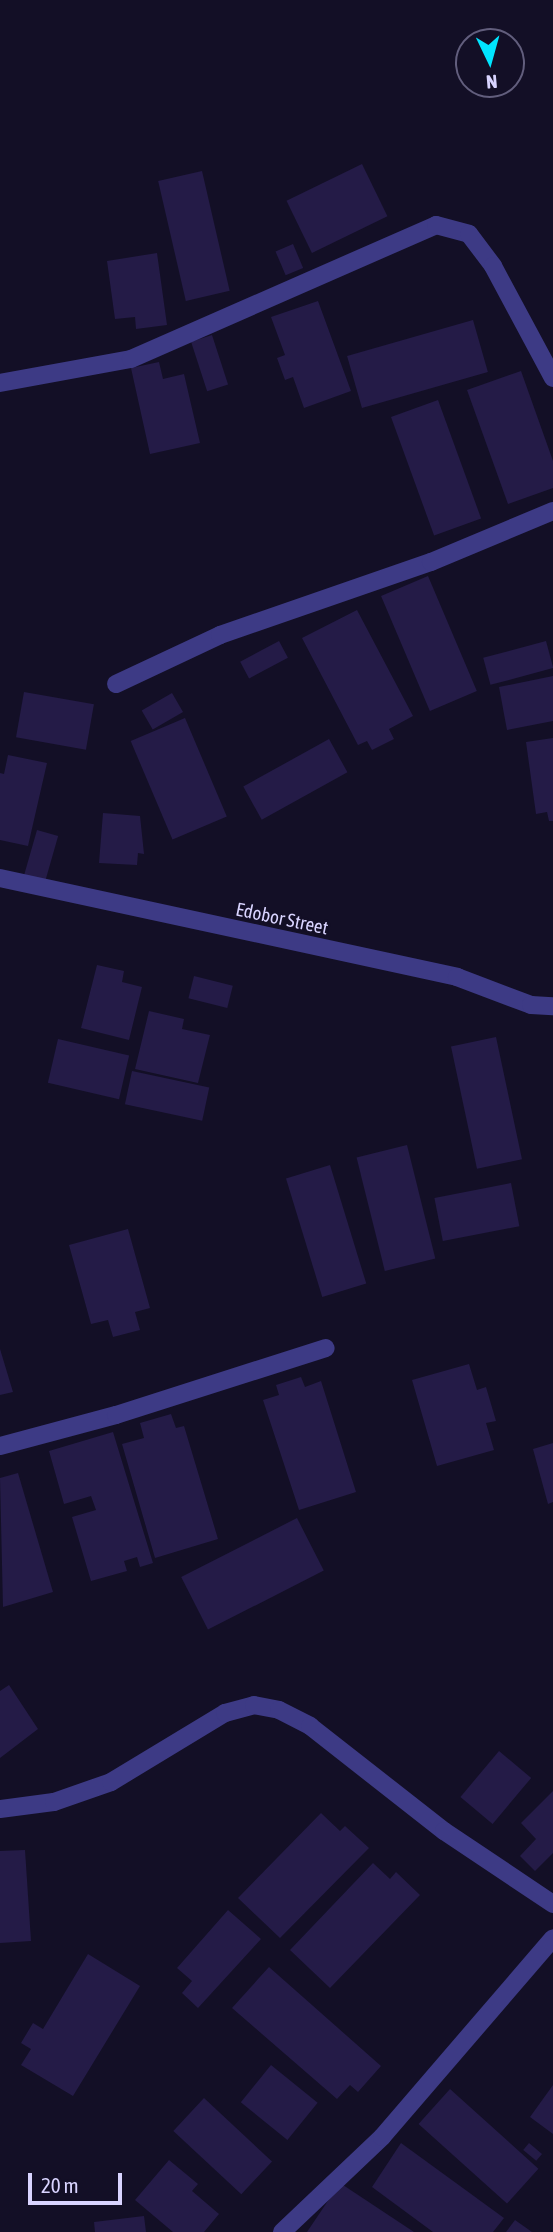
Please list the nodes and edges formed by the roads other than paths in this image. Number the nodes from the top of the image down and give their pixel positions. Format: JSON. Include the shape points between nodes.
{"nodes":[{"id":1,"x":553,"y":378,"type":"edge"},
{"id":2,"x":0,"y":383,"type":"edge"},
{"id":3,"x":553,"y":511,"type":"edge"},
{"id":4,"x":116,"y":684,"type":"dead end"},
{"id":5,"x":0,"y":878,"type":"edge"},
{"id":6,"x":553,"y":1006,"type":"edge"},
{"id":7,"x":326,"y":1348,"type":"dead end"},
{"id":8,"x":0,"y":1446,"type":"edge"},
{"id":9,"x":0,"y":1809,"type":"edge"},
{"id":10,"x":553,"y":1904,"type":"edge"},
{"id":11,"x":553,"y":1938,"type":"edge"},
{"id":12,"x":282,"y":2232,"type":"edge"}],
"edges":[{"from":1,"to":2,"type":"street","via":[[493,266],[469,234],[436,225],[131,359]]},
{"from":3,"to":4,"type":"street","via":[[431,562],[220,635]]},
{"from":5,"to":6,"type":"street","name":"Edobor Street","via":[[457,977],[531,1005]]},
{"from":7,"to":8,"type":"street","via":[[116,1415]]},
{"from":9,"to":10,"type":"street","via":[[54,1802],[111,1783],[225,1713],[254,1705],[279,1710],[310,1726],[444,1831]]},
{"from":11,"to":12,"type":"street","via":[[382,2137]]}]}
